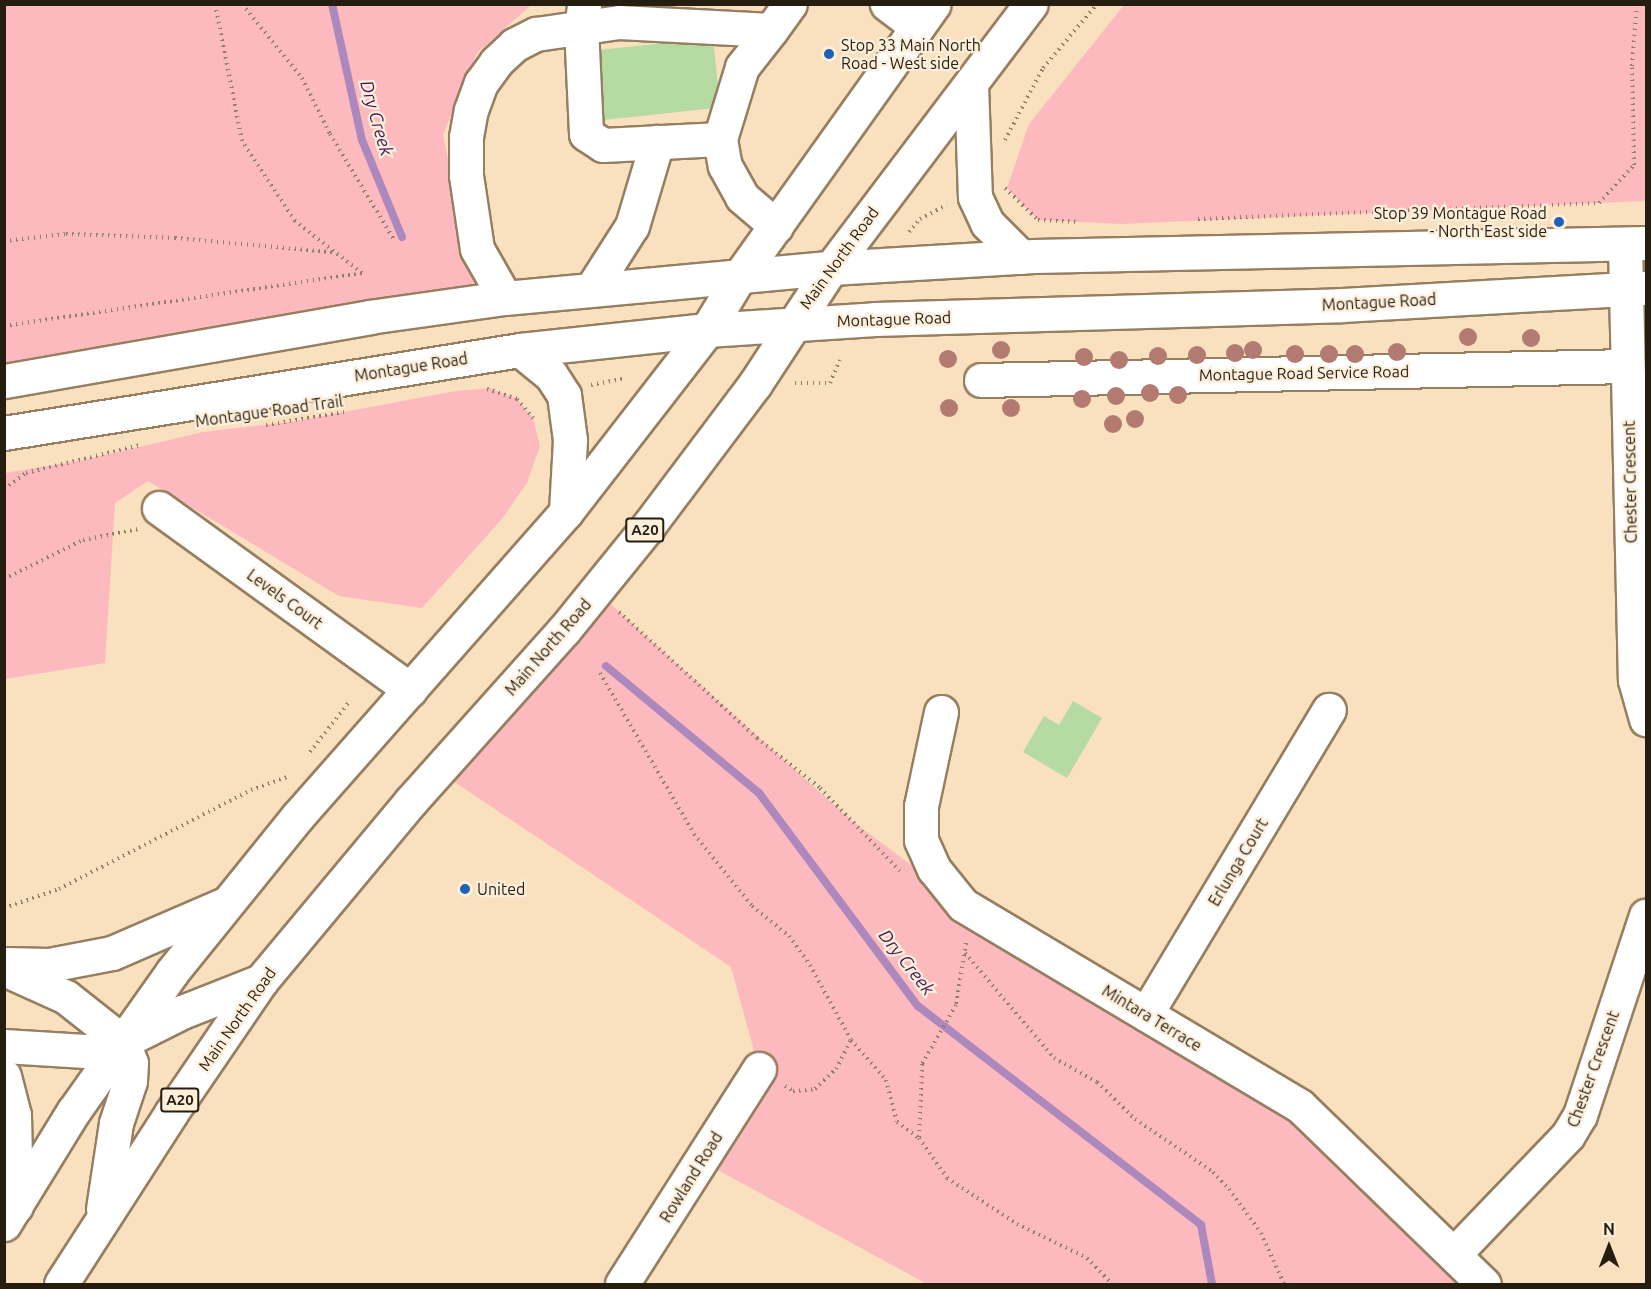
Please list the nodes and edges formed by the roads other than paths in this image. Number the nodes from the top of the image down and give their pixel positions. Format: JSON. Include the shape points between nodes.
{"nodes":[{"id":1,"x":790,"y":4,"type":"edge"},
{"id":2,"x":887,"y":4,"type":"edge"},
{"id":3,"x":1031,"y":4,"type":"edge"},
{"id":4,"x":583,"y":16,"type":"edge"},
{"id":5,"x":926,"y":16,"type":"edge"},
{"id":6,"x":771,"y":30,"type":"junction"},
{"id":7,"x":971,"y":84,"type":"junction"},
{"id":8,"x":720,"y":139,"type":"junction"},
{"id":9,"x":657,"y":142,"type":"junction"},
{"id":10,"x":776,"y":226,"type":"junction"},
{"id":11,"x":1636,"y":243,"type":"edge"},
{"id":12,"x":1021,"y":256,"type":"junction"},
{"id":13,"x":831,"y":268,"type":"junction"},
{"id":14,"x":739,"y":277,"type":"junction"},
{"id":15,"x":1636,"y":288,"type":"edge"},
{"id":16,"x":591,"y":290,"type":"junction"},
{"id":17,"x":505,"y":298,"type":"junction"},
{"id":18,"x":791,"y":325,"type":"junction"},
{"id":19,"x":707,"y":330,"type":"junction"},
{"id":20,"x":520,"y":350,"type":"junction"},
{"id":21,"x":1627,"y":366,"type":"junction"},
{"id":22,"x":981,"y":380,"type":"dead end"},
{"id":23,"x":4,"y":381,"type":"edge"},
{"id":24,"x":4,"y":433,"type":"edge"},
{"id":25,"x":159,"y":508,"type":"dead end"},
{"id":26,"x":566,"y":512,"type":"junction"},
{"id":27,"x":410,"y":690,"type":"junction"},
{"id":28,"x":1329,"y":710,"type":"dead end"},
{"id":29,"x":941,"y":712,"type":"dead end"},
{"id":30,"x":1647,"y":719,"type":"edge"},
{"id":31,"x":229,"y":903,"type":"junction"},
{"id":32,"x":1647,"y":916,"type":"edge"},
{"id":33,"x":4,"y":964,"type":"edge"},
{"id":34,"x":4,"y":969,"type":"edge"},
{"id":35,"x":261,"y":981,"type":"junction"},
{"id":36,"x":1146,"y":1014,"type":"junction"},
{"id":37,"x":123,"y":1042,"type":"junction"},
{"id":38,"x":4,"y":1046,"type":"edge"},
{"id":39,"x":759,"y":1070,"type":"road end"},
{"id":40,"x":4,"y":1076,"type":"edge"},
{"id":41,"x":10,"y":1215,"type":"edge"},
{"id":42,"x":101,"y":1221,"type":"junction"},
{"id":43,"x":1455,"y":1253,"type":"junction"},
{"id":44,"x":61,"y":1284,"type":"edge"},
{"id":45,"x":622,"y":1284,"type":"edge"},
{"id":46,"x":1484,"y":1284,"type":"edge"}],
"edges":[{"from":1,"to":6,"type":"main road"},
{"from":2,"to":5,"type":"main road"},
{"from":3,"to":7,"type":"main road","name":"Main North Road","number":"A20"},
{"from":4,"to":6,"type":"main road"},
{"from":4,"to":9,"type":"main road","via":[[586,134],[603,145]]},
{"from":4,"to":17,"type":"main road","via":[[514,45],[481,83],[471,110],[466,175],[477,249]]},
{"from":5,"to":10,"type":"main road"},
{"from":6,"to":8,"type":"main road","via":[[742,67]]},
{"from":7,"to":12,"type":"main road","via":[[975,197],[987,223]]},
{"from":7,"to":13,"type":"main road","name":"Main North Road","number":"A20"},
{"from":8,"to":9,"type":"main road"},
{"from":8,"to":10,"type":"main road","via":[[725,166],[742,197]]},
{"from":9,"to":16,"type":"main road","via":[[632,226]]},
{"from":10,"to":14,"type":"main road"},
{"from":11,"to":12,"type":"main road"},
{"from":11,"to":15,"type":"main road","name":"Chester Crescent"},
{"from":12,"to":13,"type":"main road"},
{"from":13,"to":14,"type":"main road"},
{"from":13,"to":18,"type":"main road","name":"Main North Road","number":"A20"},
{"from":14,"to":16,"type":"main road"},
{"from":14,"to":19,"type":"main road"},
{"from":15,"to":18,"type":"main road","name":"Montague Road","via":[[1341,305]]},
{"from":15,"to":21,"type":"main road","name":"Chester Crescent"},
{"from":16,"to":17,"type":"main road"},
{"from":17,"to":23,"type":"main road","via":[[369,317]]},
{"from":18,"to":19,"type":"main road","name":"Montague Road"},
{"from":18,"to":35,"type":"main road","name":"Main North Road","number":"A20","via":[[755,384],[596,591],[411,801]]},
{"from":19,"to":20,"type":"main road","name":"Montague Road"},
{"from":19,"to":26,"type":"main road"},
{"from":20,"to":24,"type":"main road","name":"Montague Road"},
{"from":20,"to":26,"type":"main road","via":[[551,375],[564,395],[570,440]]},
{"from":21,"to":22,"type":"main road","name":"Montague Road Service Road"},
{"from":21,"to":30,"type":"main road","name":"Chester Crescent","via":[[1635,680]]},
{"from":25,"to":27,"type":"main road","name":"Levels Court"},
{"from":26,"to":27,"type":"main road"},
{"from":27,"to":31,"type":"main road","via":[[298,816]]},
{"from":28,"to":36,"type":"main road","name":"Erlunga Court"},
{"from":29,"to":36,"type":"main road","name":"Mintara Terrace","via":[[921,806],[921,840],[934,869],[963,905],[966,924]]},
{"from":31,"to":33,"type":"main road","via":[[112,953],[49,965]]},
{"from":31,"to":37,"type":"main road","via":[[172,972]]},
{"from":32,"to":43,"type":"main road","name":"Chester Crescent","via":[[1580,1115],[1568,1136]]},
{"from":34,"to":37,"type":"main road","via":[[66,997]]},
{"from":35,"to":37,"type":"main road","via":[[182,1012]]},
{"from":35,"to":42,"type":"main road","name":"Main North Road","number":"A20"},
{"from":36,"to":43,"type":"main road","name":"Mintara Terrace","via":[[1300,1106]]},
{"from":37,"to":38,"type":"main road","via":[[85,1051]]},
{"from":37,"to":41,"type":"main road","via":[[73,1112]]},
{"from":37,"to":42,"type":"main road","via":[[131,1063],[130,1081],[116,1123]]},
{"from":39,"to":45,"type":"main road","name":"Rowland Road"},
{"from":40,"to":41,"type":"main road","via":[[15,1125]]},
{"from":42,"to":44,"type":"main road","name":"Main North Road","number":"A20"},
{"from":43,"to":46,"type":"main road","name":"Mintara Terrace"}]}
